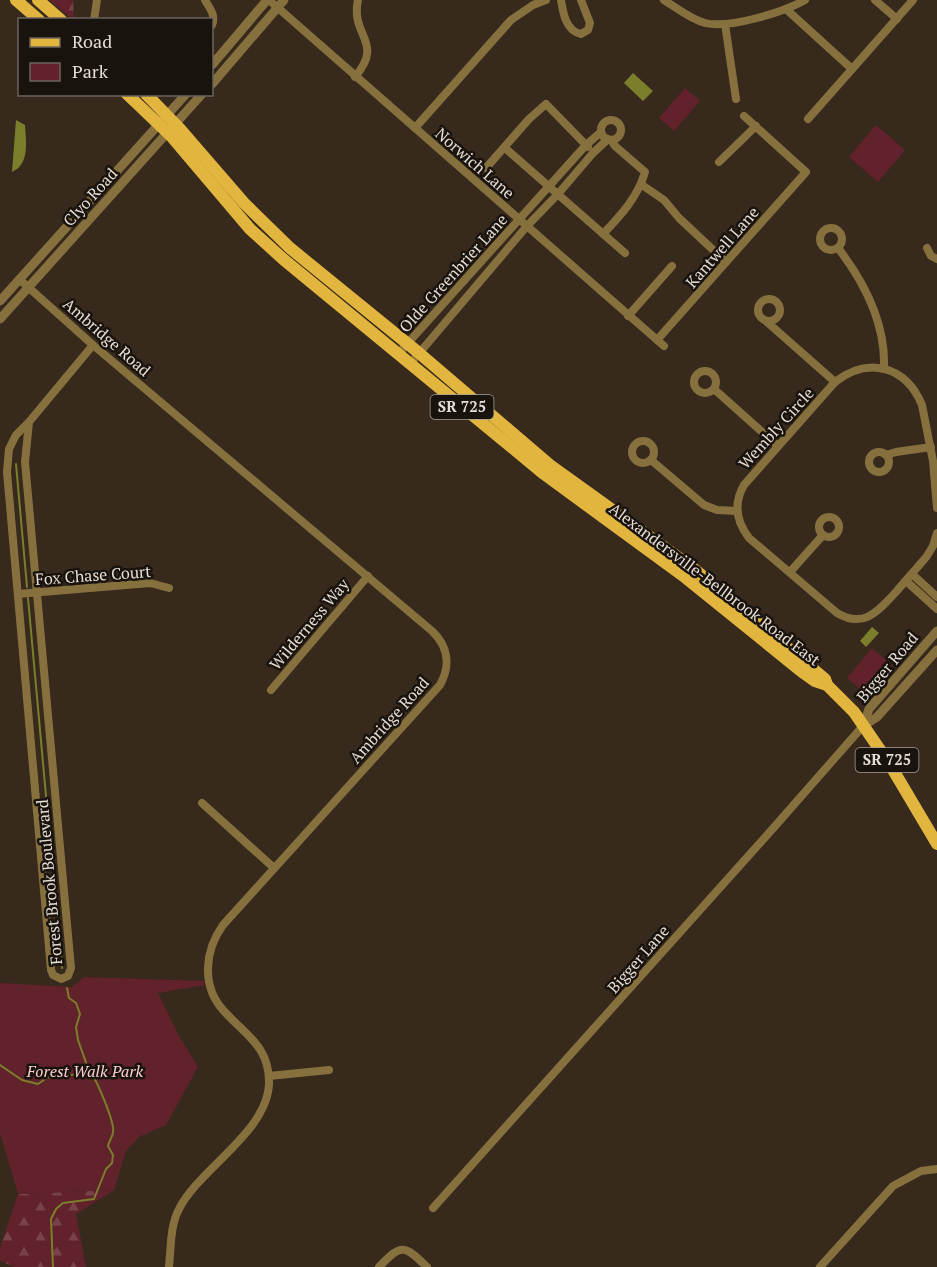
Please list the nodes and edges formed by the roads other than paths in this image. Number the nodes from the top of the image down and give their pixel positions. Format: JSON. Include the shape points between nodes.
{"nodes":[{"id":1,"x":16,"y":0,"type":"edge"},
{"id":2,"x":98,"y":0,"type":"edge"},
{"id":3,"x":205,"y":0,"type":"edge"},
{"id":4,"x":268,"y":0,"type":"edge"},
{"id":5,"x":358,"y":0,"type":"edge"},
{"id":6,"x":546,"y":0,"type":"edge"},
{"id":7,"x":561,"y":0,"type":"edge"},
{"id":8,"x":581,"y":0,"type":"edge"},
{"id":9,"x":664,"y":0,"type":"edge"},
{"id":10,"x":805,"y":0,"type":"edge"},
{"id":11,"x":875,"y":0,"type":"edge"},
{"id":12,"x":913,"y":0,"type":"edge"},
{"id":13,"x":43,"y":4,"type":"edge"},
{"id":14,"x":281,"y":4,"type":"edge"},
{"id":15,"x":786,"y":9,"type":"junction"},
{"id":16,"x":38,"y":18,"type":"edge"},
{"id":17,"x":59,"y":18,"type":"edge"},
{"id":18,"x":94,"y":18,"type":"edge"},
{"id":19,"x":897,"y":19,"type":"junction"},
{"id":20,"x":213,"y":22,"type":"edge"},
{"id":21,"x":725,"y":24,"type":"junction"},
{"id":22,"x":213,"y":64,"type":"edge"},
{"id":23,"x":852,"y":69,"type":"junction"},
{"id":24,"x":355,"y":77,"type":"junction"},
{"id":25,"x":213,"y":83,"type":"edge"},
{"id":26,"x":130,"y":96,"type":"edge"},
{"id":27,"x":148,"y":96,"type":"edge"},
{"id":28,"x":185,"y":96,"type":"edge"},
{"id":29,"x":200,"y":96,"type":"edge"},
{"id":30,"x":736,"y":99,"type":"dead end"},
{"id":31,"x":744,"y":116,"type":"dead end"},
{"id":32,"x":808,"y":119,"type":"dead end"},
{"id":33,"x":168,"y":125,"type":"junction"},
{"id":34,"x":756,"y":126,"type":"junction"},
{"id":35,"x":415,"y":128,"type":"junction"},
{"id":36,"x":601,"y":132,"type":"junction"},
{"id":37,"x":610,"y":140,"type":"junction"},
{"id":38,"x":586,"y":145,"type":"junction"},
{"id":39,"x":505,"y":148,"type":"junction"},
{"id":40,"x":593,"y":153,"type":"junction"},
{"id":41,"x":719,"y":162,"type":"dead end"},
{"id":42,"x":486,"y":168,"type":"dead end"},
{"id":43,"x":642,"y":185,"type":"junction"},
{"id":44,"x":549,"y":187,"type":"junction"},
{"id":45,"x":558,"y":194,"type":"junction"},
{"id":46,"x":519,"y":220,"type":"junction"},
{"id":47,"x":527,"y":226,"type":"junction"},
{"id":48,"x":603,"y":234,"type":"junction"},
{"id":49,"x":838,"y":248,"type":"dead end"},
{"id":50,"x":927,"y":248,"type":"dead end"},
{"id":51,"x":625,"y":253,"type":"dead end"},
{"id":52,"x":937,"y":259,"type":"edge"},
{"id":53,"x":726,"y":262,"type":"junction"},
{"id":54,"x":672,"y":266,"type":"dead end"},
{"id":55,"x":19,"y":279,"type":"junction"},
{"id":56,"x":28,"y":288,"type":"junction"},
{"id":57,"x":0,"y":301,"type":"edge"},
{"id":58,"x":628,"y":316,"type":"junction"},
{"id":59,"x":0,"y":319,"type":"edge"},
{"id":60,"x":767,"y":322,"type":"dead end"},
{"id":61,"x":661,"y":343,"type":"joint"},
{"id":62,"x":407,"y":344,"type":"junction"},
{"id":63,"x":93,"y":345,"type":"junction"},
{"id":64,"x":419,"y":352,"type":"junction"},
{"id":65,"x":398,"y":354,"type":"junction"},
{"id":66,"x":410,"y":364,"type":"junction"},
{"id":67,"x":884,"y":369,"type":"junction"},
{"id":68,"x":835,"y":382,"type":"junction"},
{"id":69,"x":714,"y":389,"type":"dead end"},
{"id":70,"x":29,"y":422,"type":"junction"},
{"id":71,"x":778,"y":446,"type":"junction"},
{"id":72,"x":931,"y":447,"type":"junction"},
{"id":73,"x":886,"y":455,"type":"dead end"},
{"id":74,"x":651,"y":460,"type":"dead end"},
{"id":75,"x":547,"y":469,"type":"junction"},
{"id":76,"x":937,"y":508,"type":"edge"},
{"id":77,"x":737,"y":511,"type":"junction"},
{"id":78,"x":937,"y":533,"type":"edge"},
{"id":79,"x":823,"y":535,"type":"dead end"},
{"id":80,"x":790,"y":572,"type":"junction"},
{"id":81,"x":912,"y":574,"type":"junction"},
{"id":82,"x":368,"y":576,"type":"junction"},
{"id":83,"x":906,"y":581,"type":"junction"},
{"id":84,"x":169,"y":588,"type":"dead end"},
{"id":85,"x":37,"y":592,"type":"junction"},
{"id":86,"x":18,"y":594,"type":"junction"},
{"id":87,"x":937,"y":597,"type":"edge"},
{"id":88,"x":937,"y":609,"type":"edge"},
{"id":89,"x":937,"y":631,"type":"edge"},
{"id":90,"x":937,"y":650,"type":"edge"},
{"id":91,"x":271,"y":690,"type":"dead end"},
{"id":92,"x":862,"y":726,"type":"junction"},
{"id":93,"x":202,"y":803,"type":"dead end"},
{"id":94,"x":937,"y":844,"type":"edge"},
{"id":95,"x":274,"y":868,"type":"junction"},
{"id":96,"x":329,"y":1070,"type":"dead end"},
{"id":97,"x":269,"y":1076,"type":"junction"},
{"id":98,"x":937,"y":1169,"type":"edge"},
{"id":99,"x":432,"y":1208,"type":"dead end"},
{"id":100,"x":169,"y":1267,"type":"edge"},
{"id":101,"x":379,"y":1267,"type":"edge"},
{"id":102,"x":427,"y":1267,"type":"edge"},
{"id":103,"x":820,"y":1267,"type":"edge"}],
"edges":[{"from":1,"to":16,"type":"main road"},
{"from":2,"to":18,"type":"street"},
{"from":3,"to":20,"type":"street"},
{"from":4,"to":14,"type":"street","name":"Norwich Lane"},
{"from":4,"to":22,"type":"street"},
{"from":5,"to":24,"type":"street","via":[[357,17],[368,55]]},
{"from":6,"to":35,"type":"street","via":[[511,20]]},
{"from":7,"to":8,"type":"street","via":[[570,27],[581,34],[590,27]]},
{"from":9,"to":21,"type":"street","via":[[697,20]]},
{"from":10,"to":15,"type":"street"},
{"from":11,"to":19,"type":"street"},
{"from":12,"to":19,"type":"street"},
{"from":13,"to":17,"type":"main road"},
{"from":14,"to":24,"type":"street","name":"Norwich Lane"},
{"from":14,"to":25,"type":"street"},
{"from":15,"to":21,"type":"street"},
{"from":15,"to":23,"type":"street"},
{"from":19,"to":23,"type":"street"},
{"from":21,"to":30,"type":"street"},
{"from":23,"to":32,"type":"street"},
{"from":24,"to":35,"type":"street","name":"Norwich Lane"},
{"from":26,"to":33,"type":"main road","name":"Alexandersville-Bellbrook Road East","number":"SR 725"},
{"from":27,"to":33,"type":"main road","name":"Alexandersville-Bellbrook Road East","number":"SR 725"},
{"from":28,"to":33,"type":"street","name":"Clyo Road"},
{"from":29,"to":33,"type":"street","name":"Clyo Road"},
{"from":31,"to":34,"type":"street"},
{"from":33,"to":55,"type":"street","name":"Clyo Road"},
{"from":33,"to":56,"type":"street","name":"Clyo Road"},
{"from":33,"to":62,"type":"main road","name":"Alexandersville-Bellbrook Road East","number":"SR 725","via":[[290,248]]},
{"from":33,"to":65,"type":"main road","name":"Alexandersville-Bellbrook Road East","number":"SR 725","via":[[250,229]]},
{"from":34,"to":41,"type":"street"},
{"from":34,"to":53,"type":"street","name":"Kantwell Lane","via":[[806,172]]},
{"from":35,"to":46,"type":"street","name":"Norwich Lane"},
{"from":36,"to":37,"type":"street"},
{"from":36,"to":37,"type":"street","name":"Olde Greenbrier Lane","via":[[606,121],[619,123],[621,132]]},
{"from":36,"to":38,"type":"street","name":"Olde Greenbrier Lane"},
{"from":37,"to":40,"type":"street","name":"Olde Greenbrier Lane"},
{"from":37,"to":43,"type":"street","via":[[644,170]]},
{"from":38,"to":39,"type":"street","via":[[546,104]]},
{"from":38,"to":40,"type":"street"},
{"from":38,"to":44,"type":"street","name":"Olde Greenbrier Lane"},
{"from":39,"to":42,"type":"street"},
{"from":39,"to":44,"type":"street"},
{"from":40,"to":45,"type":"street","name":"Olde Greenbrier Lane"},
{"from":43,"to":48,"type":"street"},
{"from":43,"to":53,"type":"street","via":[[664,200]]},
{"from":44,"to":45,"type":"street"},
{"from":44,"to":46,"type":"street","name":"Olde Greenbrier Lane"},
{"from":45,"to":47,"type":"street","name":"Olde Greenbrier Lane"},
{"from":45,"to":48,"type":"street"},
{"from":46,"to":47,"type":"street","name":"Norwich Lane"},
{"from":46,"to":62,"type":"street","name":"Olde Greenbrier Lane"},
{"from":47,"to":58,"type":"street","name":"Norwich Lane"},
{"from":47,"to":64,"type":"street","name":"Olde Greenbrier Lane"},
{"from":48,"to":51,"type":"street"},
{"from":49,"to":67,"type":"street","via":[[862,281],[874,309]]},
{"from":50,"to":52,"type":"street"},
{"from":53,"to":61,"type":"street","name":"Kantwell Lane"},
{"from":54,"to":58,"type":"street"},
{"from":55,"to":56,"type":"street","name":"Ambridge Road"},
{"from":55,"to":57,"type":"street","name":"Clyo Road"},
{"from":56,"to":59,"type":"street","name":"Clyo Road"},
{"from":56,"to":63,"type":"street","name":"Ambridge Road"},
{"from":58,"to":61,"type":"street","name":"Norwich Lane"},
{"from":60,"to":68,"type":"street"},
{"from":62,"to":64,"type":"main road","name":"Alexandersville-Bellbrook Road East","number":"SR 725"},
{"from":62,"to":65,"type":"street","name":"Olde Greenbrier Lane"},
{"from":63,"to":70,"type":"street","name":"Forest Brook Boulevard"},
{"from":63,"to":82,"type":"street","name":"Ambridge Road"},
{"from":64,"to":66,"type":"street","name":"Olde Greenbrier Lane"},
{"from":64,"to":75,"type":"main road","name":"Alexandersville-Bellbrook Road East","number":"SR 725"},
{"from":65,"to":66,"type":"main road","name":"Alexandersville-Bellbrook Road East","number":"SR 725"},
{"from":66,"to":75,"type":"main road","name":"Alexandersville-Bellbrook Road East","number":"SR 725"},
{"from":67,"to":68,"type":"street","name":"Wembly Circle","via":[[854,370]]},
{"from":67,"to":72,"type":"street","via":[[902,376],[919,396]]},
{"from":68,"to":71,"type":"street","name":"Wembly Circle"},
{"from":69,"to":71,"type":"street"},
{"from":70,"to":85,"type":"street","name":"Forest Brook Boulevard","via":[[25,462]]},
{"from":70,"to":86,"type":"street","name":"Forest Brook Boulevard","via":[[14,438],[7,458]]},
{"from":71,"to":77,"type":"street","name":"Wembly Circle","via":[[744,485]]},
{"from":72,"to":73,"type":"street"},
{"from":72,"to":76,"type":"street"},
{"from":74,"to":77,"type":"street","via":[[704,505]]},
{"from":75,"to":92,"type":"main road","name":"Alexandersville-Bellbrook Road East","number":"SR 725","via":[[625,535],[659,551],[801,671],[827,685],[854,712]]},
{"from":77,"to":80,"type":"street","via":[[749,538]]},
{"from":78,"to":81,"type":"street","via":[[933,546]]},
{"from":79,"to":80,"type":"street"},
{"from":80,"to":83,"type":"street","via":[[837,613],[860,619],[872,615]]},
{"from":81,"to":83,"type":"street"},
{"from":81,"to":87,"type":"street"},
{"from":82,"to":91,"type":"street","name":"Wilderness Way"},
{"from":82,"to":95,"type":"street","name":"Ambridge Road","via":[[437,636],[445,649],[446,671],[440,685]]},
{"from":83,"to":88,"type":"street"},
{"from":84,"to":85,"type":"street","name":"Fox Chase Court","via":[[150,583]]},
{"from":85,"to":86,"type":"street","name":"Fox Chase Court"},
{"from":85,"to":86,"type":"street","name":"Forest Brook Boulevard","via":[[71,968],[68,976],[61,979],[51,970]]},
{"from":89,"to":92,"type":"street","name":"Bigger Road","via":[[869,709]]},
{"from":90,"to":92,"type":"street","name":"Bigger Road","via":[[877,717]]},
{"from":92,"to":94,"type":"main road","number":"SR 725"},
{"from":92,"to":99,"type":"street","name":"Bigger Lane"},
{"from":93,"to":95,"type":"street"},
{"from":95,"to":97,"type":"street","name":"Ambridge Road","via":[[218,932],[208,962],[210,984],[218,1003],[254,1039]]},
{"from":96,"to":97,"type":"street"},
{"from":97,"to":100,"type":"street","name":"Ambridge Road","via":[[260,1115],[178,1211],[172,1229]]},
{"from":98,"to":103,"type":"street","via":[[921,1171],[893,1186]]},
{"from":101,"to":102,"type":"street","via":[[403,1249]]}]}
